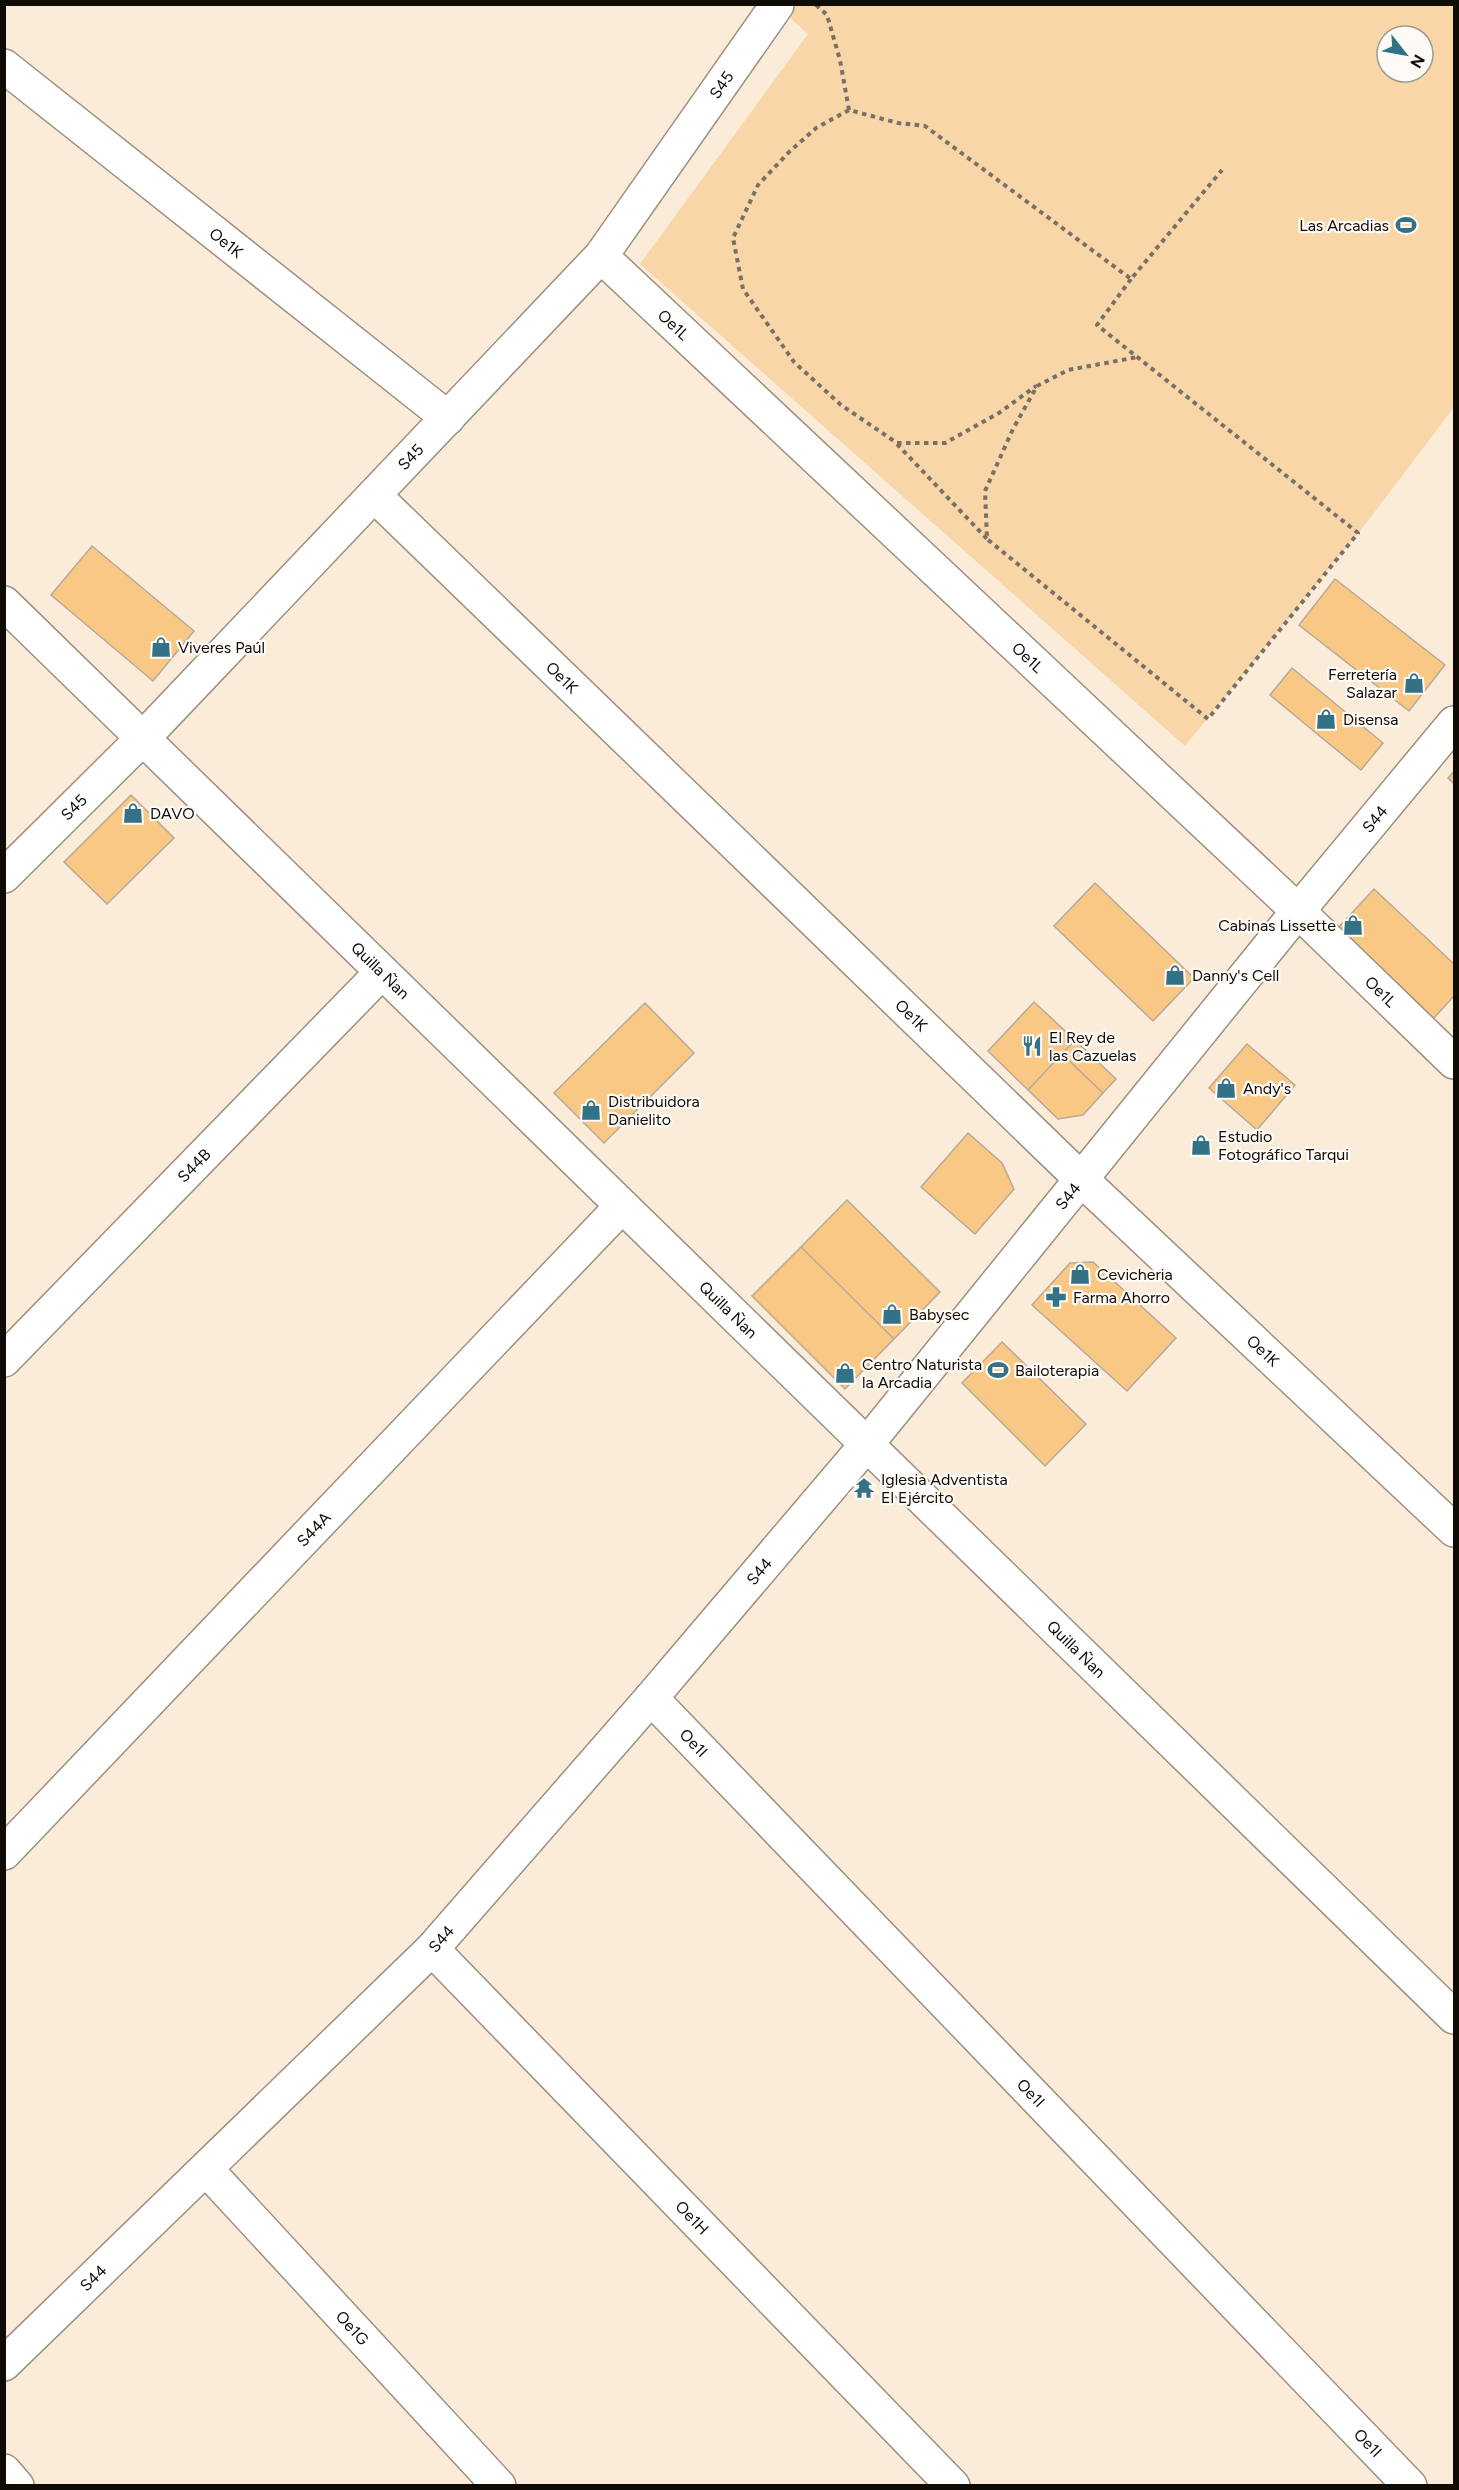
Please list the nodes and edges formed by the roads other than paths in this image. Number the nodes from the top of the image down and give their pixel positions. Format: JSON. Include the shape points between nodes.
{"nodes":[{"id":1,"x":777,"y":5,"type":"edge"},
{"id":2,"x":4,"y":66,"type":"edge"},
{"id":3,"x":601,"y":256,"type":"junction"},
{"id":4,"x":448,"y":418,"type":"junction"},
{"id":5,"x":374,"y":495,"type":"junction"},
{"id":6,"x":4,"y":603,"type":"edge"},
{"id":7,"x":1455,"y":723,"type":"edge"},
{"id":8,"x":143,"y":738,"type":"junction"},
{"id":9,"x":4,"y":876,"type":"edge"},
{"id":10,"x":1298,"y":911,"type":"junction"},
{"id":11,"x":382,"y":972,"type":"junction"},
{"id":12,"x":1455,"y":1062,"type":"edge"},
{"id":13,"x":1082,"y":1180,"type":"junction"},
{"id":14,"x":622,"y":1206,"type":"junction"},
{"id":15,"x":4,"y":1360,"type":"edge"},
{"id":16,"x":867,"y":1444,"type":"junction"},
{"id":17,"x":1455,"y":1530,"type":"edge"},
{"id":18,"x":651,"y":1698,"type":"junction"},
{"id":19,"x":4,"y":1853,"type":"edge"},
{"id":20,"x":432,"y":1949,"type":"junction"},
{"id":21,"x":1455,"y":2017,"type":"edge"},
{"id":22,"x":206,"y":2169,"type":"junction"},
{"id":23,"x":4,"y":2364,"type":"edge"},
{"id":24,"x":4,"y":2470,"type":"edge"},
{"id":25,"x":17,"y":2486,"type":"edge"},
{"id":26,"x":499,"y":2486,"type":"edge"},
{"id":27,"x":953,"y":2486,"type":"edge"},
{"id":28,"x":1410,"y":2486,"type":"edge"}],
"edges":[{"from":1,"to":3,"type":"street","name":"S45"},
{"from":2,"to":4,"type":"street","name":"Oe1K"},
{"from":3,"to":4,"type":"street","name":"S45"},
{"from":3,"to":10,"type":"street","name":"Oe1L"},
{"from":4,"to":5,"type":"street","name":"S45"},
{"from":5,"to":8,"type":"street","name":"S45"},
{"from":5,"to":13,"type":"street","name":"Oe1K"},
{"from":6,"to":8,"type":"street","name":"Quilla Ñan"},
{"from":7,"to":10,"type":"street","name":"S44"},
{"from":8,"to":9,"type":"street","name":"S45"},
{"from":8,"to":11,"type":"street","name":"Quilla Ñan"},
{"from":10,"to":12,"type":"street","name":"Oe1L"},
{"from":10,"to":13,"type":"street","name":"S44"},
{"from":11,"to":14,"type":"street","name":"Quilla Ñan"},
{"from":11,"to":15,"type":"street","name":"S44B"},
{"from":13,"to":16,"type":"street","name":"S44"},
{"from":13,"to":17,"type":"street","name":"Oe1K"},
{"from":14,"to":16,"type":"street","name":"Quilla Ñan"},
{"from":14,"to":19,"type":"street","name":"S44A"},
{"from":16,"to":18,"type":"street","name":"S44"},
{"from":16,"to":21,"type":"street","name":"Quilla Ñan"},
{"from":18,"to":20,"type":"street","name":"S44"},
{"from":18,"to":28,"type":"street","name":"Oe1I"},
{"from":20,"to":22,"type":"street","name":"S44"},
{"from":20,"to":27,"type":"street","name":"Oe1H"},
{"from":22,"to":23,"type":"street","name":"S44"},
{"from":22,"to":26,"type":"street","name":"Oe1G"},
{"from":24,"to":25,"type":"street"}]}
